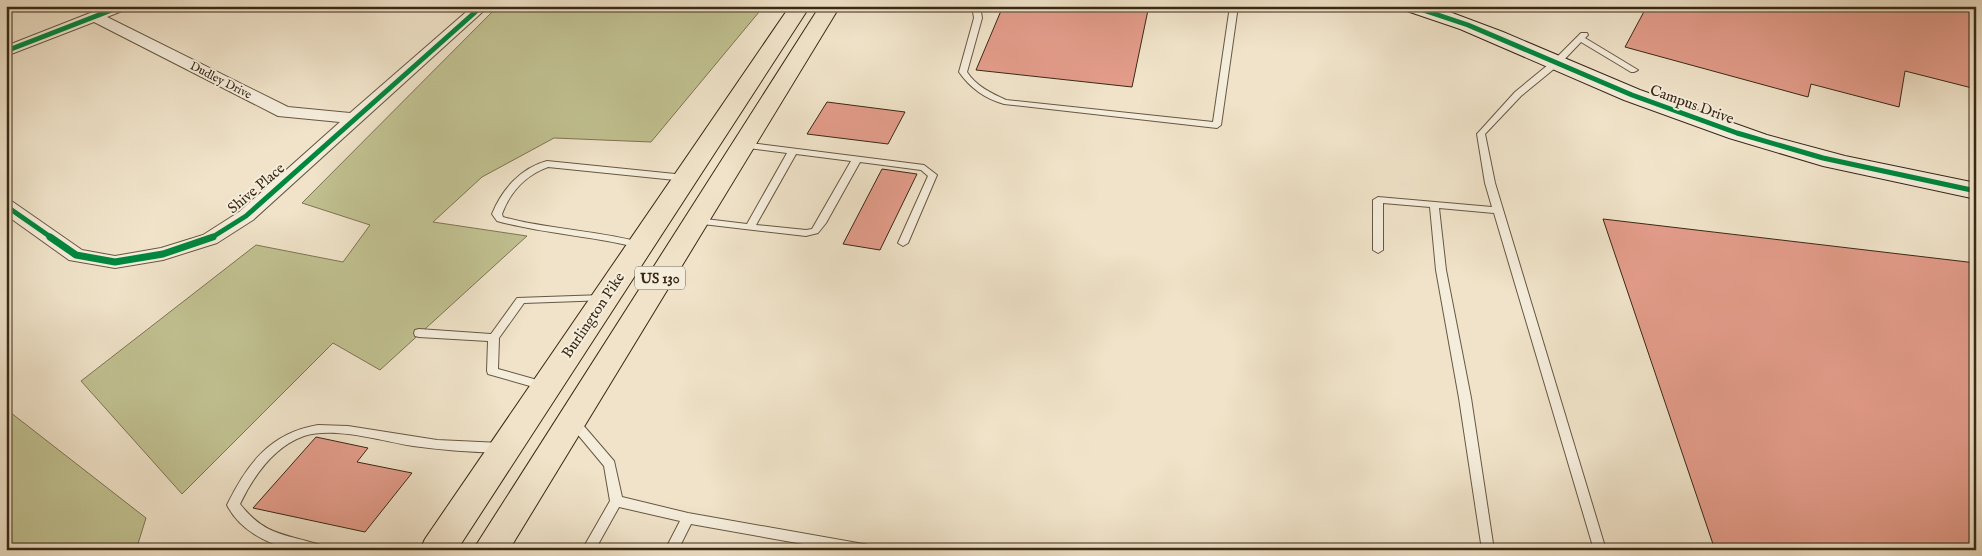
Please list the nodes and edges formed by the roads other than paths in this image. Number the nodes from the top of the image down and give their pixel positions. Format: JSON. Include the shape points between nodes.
{"nodes":[{"id":1,"x":122,"y":6,"type":"edge"},
{"id":2,"x":482,"y":6,"type":"edge"},
{"id":3,"x":800,"y":6,"type":"edge"},
{"id":4,"x":830,"y":6,"type":"edge"},
{"id":5,"x":976,"y":6,"type":"edge"},
{"id":6,"x":1234,"y":6,"type":"edge"},
{"id":7,"x":1411,"y":6,"type":"edge"},
{"id":8,"x":96,"y":16,"type":"junction"},
{"id":9,"x":6,"y":51,"type":"edge"},
{"id":10,"x":1557,"y":62,"type":"junction"},
{"id":11,"x":1634,"y":70,"type":"dead end"},
{"id":12,"x":354,"y":118,"type":"junction"},
{"id":13,"x":743,"y":145,"type":"junction"},
{"id":14,"x":794,"y":151,"type":"junction"},
{"id":15,"x":857,"y":159,"type":"junction"},
{"id":16,"x":685,"y":178,"type":"junction"},
{"id":17,"x":1976,"y":191,"type":"edge"},
{"id":18,"x":1434,"y":205,"type":"junction"},
{"id":19,"x":6,"y":206,"type":"edge"},
{"id":20,"x":1498,"y":210,"type":"junction"},
{"id":21,"x":696,"y":220,"type":"junction"},
{"id":22,"x":750,"y":227,"type":"junction"},
{"id":23,"x":903,"y":243,"type":"dead end"},
{"id":24,"x":640,"y":244,"type":"junction"},
{"id":25,"x":1378,"y":250,"type":"dead end"},
{"id":26,"x":605,"y":298,"type":"junction"},
{"id":27,"x":419,"y":333,"type":"dead end"},
{"id":28,"x":494,"y":338,"type":"junction"},
{"id":29,"x":546,"y":387,"type":"junction"},
{"id":30,"x":571,"y":419,"type":"junction"},
{"id":31,"x":505,"y":448,"type":"junction"},
{"id":32,"x":616,"y":501,"type":"junction"},
{"id":33,"x":688,"y":518,"type":"junction"},
{"id":34,"x":318,"y":550,"type":"edge"},
{"id":35,"x":437,"y":550,"type":"edge"},
{"id":36,"x":490,"y":550,"type":"edge"},
{"id":37,"x":588,"y":550,"type":"edge"},
{"id":38,"x":671,"y":550,"type":"edge"},
{"id":39,"x":869,"y":550,"type":"edge"},
{"id":40,"x":1488,"y":550,"type":"edge"},
{"id":41,"x":1600,"y":550,"type":"edge"}],
"edges":[{"from":1,"to":8,"type":"street"},
{"from":2,"to":12,"type":"street","name":"Shive Place"},
{"from":3,"to":16,"type":"highway","name":"Burlington Pike","number":"US 130"},
{"from":4,"to":13,"type":"highway","number":"US 130"},
{"from":5,"to":6,"type":"lane","via":[[978,18],[963,72],[968,82],[984,93],[1004,102],[1217,125]]},
{"from":7,"to":10,"type":"street","name":"Campus Drive","via":[[1497,36]]},
{"from":8,"to":9,"type":"street"},
{"from":8,"to":12,"type":"street","name":"Dudley Drive","via":[[284,112]]},
{"from":10,"to":11,"type":"lane","via":[[1583,37]]},
{"from":10,"to":17,"type":"street","name":"Campus Drive","via":[[1632,95],[1765,142],[1885,173]]},
{"from":10,"to":20,"type":"lane","via":[[1518,94],[1481,134]]},
{"from":12,"to":19,"type":"street","name":"Shive Place","via":[[246,216],[210,239],[163,254],[115,262],[76,256]]},
{"from":13,"to":14,"type":"lane"},
{"from":13,"to":21,"type":"highway","number":"US 130"},
{"from":14,"to":15,"type":"lane"},
{"from":14,"to":22,"type":"lane"},
{"from":15,"to":22,"type":"lane","via":[[815,230],[806,233]]},
{"from":15,"to":23,"type":"lane","via":[[924,168],[933,175]]},
{"from":16,"to":24,"type":"highway","name":"Burlington Pike","number":"US 130"},
{"from":16,"to":24,"type":"lane","via":[[546,164],[524,176],[497,214],[500,219],[516,224]]},
{"from":18,"to":20,"type":"lane"},
{"from":18,"to":25,"type":"lane","via":[[1378,200]]},
{"from":18,"to":40,"type":"lane","via":[[1436,239]]},
{"from":20,"to":41,"type":"lane"},
{"from":21,"to":22,"type":"lane"},
{"from":21,"to":30,"type":"highway","number":"US 130"},
{"from":24,"to":26,"type":"highway","name":"Burlington Pike","number":"US 130"},
{"from":26,"to":28,"type":"lane","via":[[520,300]]},
{"from":26,"to":29,"type":"highway","name":"Burlington Pike","number":"US 130"},
{"from":27,"to":28,"type":"lane"},
{"from":28,"to":29,"type":"lane","via":[[492,371]]},
{"from":29,"to":31,"type":"highway","name":"Burlington Pike","number":"US 130"},
{"from":30,"to":32,"type":"lane","via":[[610,464]]},
{"from":30,"to":36,"type":"highway","number":"US 130"},
{"from":31,"to":34,"type":"lane","via":[[451,447],[353,431],[317,429],[280,443],[260,462],[233,505],[244,520],[262,534]]},
{"from":31,"to":35,"type":"highway","name":"Burlington Pike","number":"US 130"},
{"from":32,"to":33,"type":"lane"},
{"from":32,"to":37,"type":"lane"},
{"from":33,"to":38,"type":"lane"},
{"from":33,"to":39,"type":"lane"}]}
